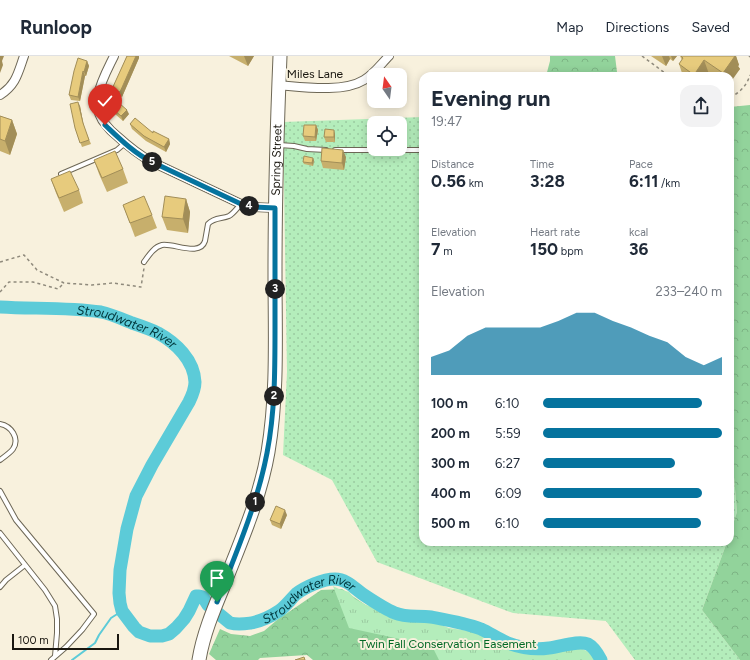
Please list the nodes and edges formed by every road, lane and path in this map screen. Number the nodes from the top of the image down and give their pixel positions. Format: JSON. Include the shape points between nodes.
{"nodes":[{"id":1,"x":24,"y":56,"type":"edge"},
{"id":2,"x":114,"y":56,"type":"edge"},
{"id":3,"x":280,"y":56,"type":"edge"},
{"id":4,"x":389,"y":56,"type":"edge"},
{"id":5,"x":642,"y":56,"type":"edge"},
{"id":6,"x":664,"y":72,"type":"edge"},
{"id":7,"x":750,"y":75,"type":"edge"},
{"id":8,"x":278,"y":86,"type":"junction"},
{"id":9,"x":0,"y":95,"type":"edge"},
{"id":10,"x":734,"y":95,"type":"edge"},
{"id":11,"x":125,"y":143,"type":"junction"},
{"id":12,"x":277,"y":144,"type":"junction"},
{"id":13,"x":419,"y":150,"type":"edge"},
{"id":14,"x":61,"y":174,"type":"edge"},
{"id":15,"x":241,"y":204,"type":"junction"},
{"id":16,"x":275,"y":208,"type":"junction"},
{"id":17,"x":0,"y":262,"type":"edge"},
{"id":18,"x":144,"y":262,"type":"joint"},
{"id":19,"x":64,"y":283,"type":"junction"},
{"id":20,"x":0,"y":292,"type":"edge"},
{"id":21,"x":0,"y":424,"type":"edge"},
{"id":22,"x":0,"y":460,"type":"edge"},
{"id":23,"x":0,"y":491,"type":"edge"},
{"id":24,"x":0,"y":534,"type":"edge"},
{"id":25,"x":25,"y":565,"type":"junction"},
{"id":26,"x":1,"y":584,"type":"edge"},
{"id":27,"x":55,"y":656,"type":"junction"},
{"id":28,"x":201,"y":657,"type":"edge"},
{"id":29,"x":51,"y":660,"type":"edge"}],
"edges":[{"from":1,"to":9,"type":"street","via":[[14,82]]},
{"from":2,"to":11,"type":"street","via":[[100,89],[97,107],[105,125]]},
{"from":3,"to":8,"type":"main road","name":"Spring Street"},
{"from":4,"to":8,"type":"street","name":"Miles Lane","via":[[370,76],[354,84],[325,88]]},
{"from":5,"to":6,"type":"path"},
{"from":7,"to":10,"type":"path","via":[[745,86]]},
{"from":8,"to":12,"type":"main road","name":"Spring Street"},
{"from":11,"to":14,"type":"lane","via":[[117,150]]},
{"from":11,"to":15,"type":"street","via":[[145,159]]},
{"from":12,"to":13,"type":"lane","via":[[319,150]]},
{"from":12,"to":16,"type":"main road","name":"Spring Street"},
{"from":15,"to":16,"type":"street"},
{"from":15,"to":18,"type":"lane","via":[[230,215],[213,219],[208,224],[202,247],[195,249],[162,245],[154,249]]},
{"from":16,"to":28,"type":"main road","name":"Spring Street","via":[[275,370],[268,452],[259,490],[214,608]]},
{"from":17,"to":19,"type":"path","via":[[24,255],[37,270]]},
{"from":18,"to":19,"type":"path","via":[[141,287]]},
{"from":19,"to":20,"type":"path","via":[[58,289],[33,282],[9,282]]},
{"from":21,"to":22,"type":"lane","via":[[14,432],[15,442],[13,449]]},
{"from":23,"to":27,"type":"lane","via":[[16,520],[94,614],[82,630]]},
{"from":24,"to":25,"type":"lane"},
{"from":25,"to":26,"type":"lane"},
{"from":25,"to":27,"type":"lane","via":[[55,606]]},
{"from":27,"to":29,"type":"lane"}]}
